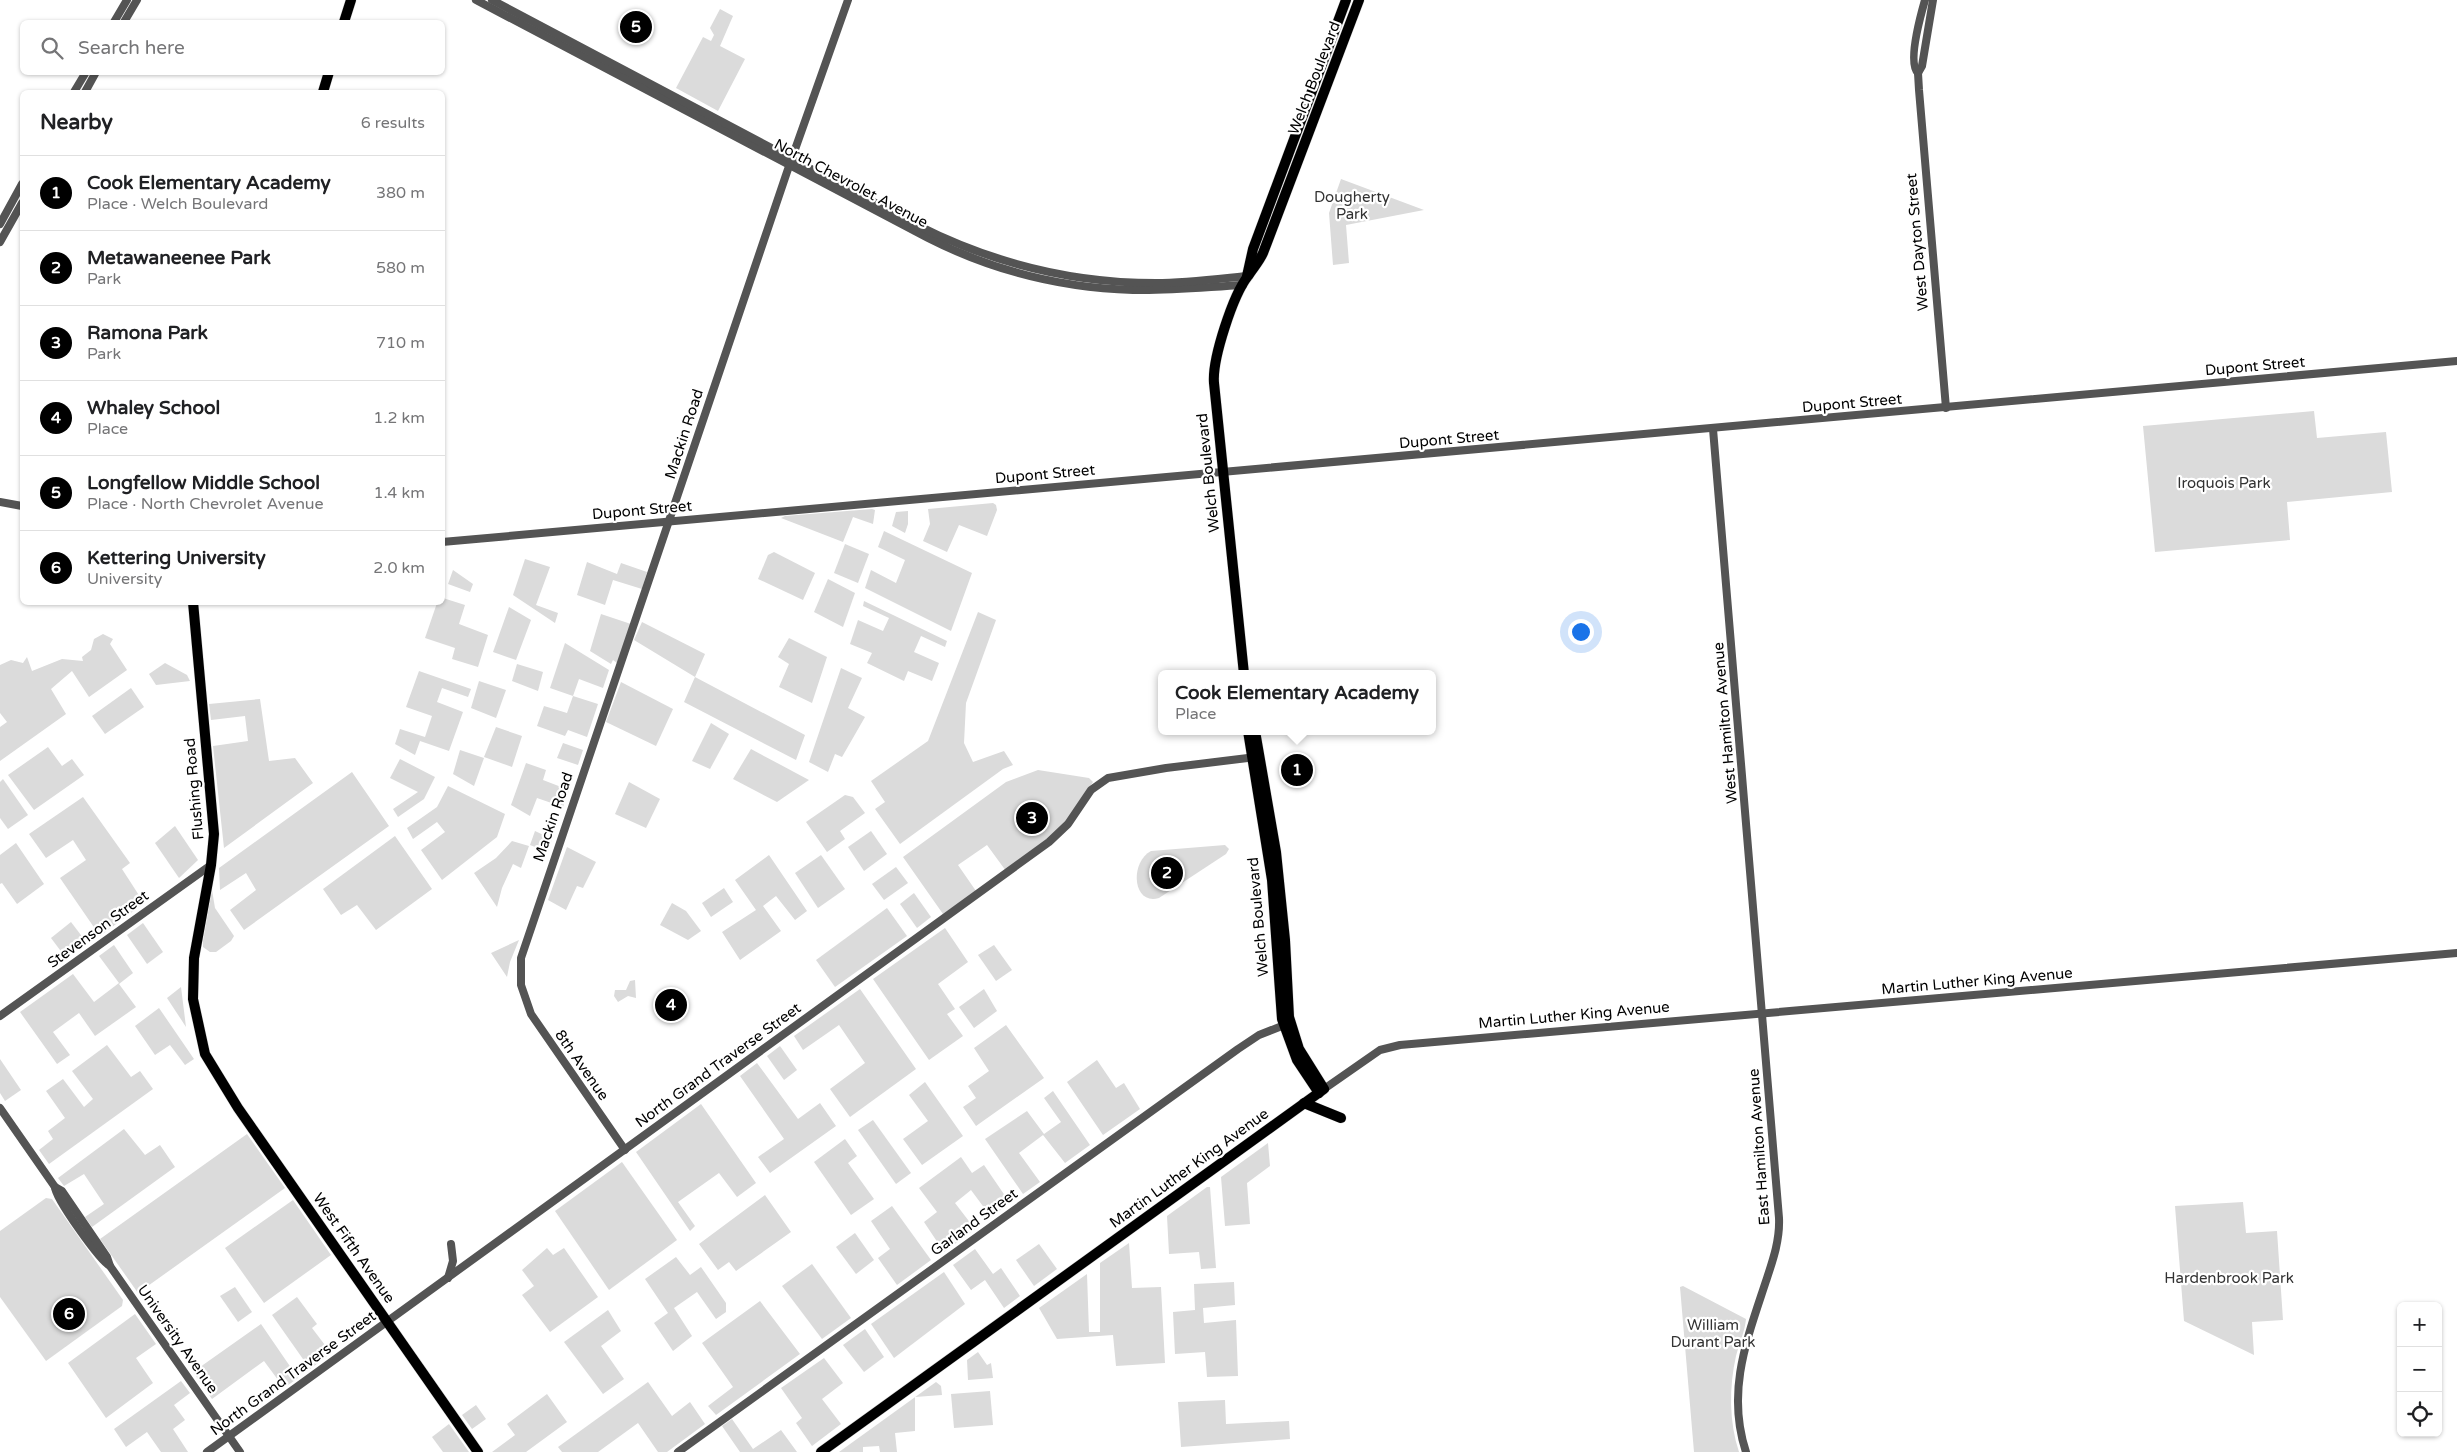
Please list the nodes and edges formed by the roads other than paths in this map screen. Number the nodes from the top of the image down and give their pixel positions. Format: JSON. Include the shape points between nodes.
{"nodes":[{"id":1,"x":127,"y":0,"type":"edge"},
{"id":2,"x":137,"y":0,"type":"edge"},
{"id":3,"x":351,"y":0,"type":"edge"},
{"id":4,"x":476,"y":0,"type":"edge"},
{"id":5,"x":492,"y":0,"type":"edge"},
{"id":6,"x":848,"y":0,"type":"edge"},
{"id":7,"x":1346,"y":0,"type":"edge"},
{"id":8,"x":1359,"y":0,"type":"edge"},
{"id":9,"x":1925,"y":0,"type":"edge"},
{"id":10,"x":1933,"y":0,"type":"edge"},
{"id":11,"x":115,"y":20,"type":"edge"},
{"id":12,"x":125,"y":20,"type":"edge"},
{"id":13,"x":345,"y":20,"type":"edge"},
{"id":14,"x":1918,"y":73,"type":"junction"},
{"id":15,"x":84,"y":75,"type":"edge"},
{"id":16,"x":94,"y":75,"type":"edge"},
{"id":17,"x":328,"y":75,"type":"edge"},
{"id":18,"x":75,"y":90,"type":"edge"},
{"id":19,"x":86,"y":90,"type":"edge"},
{"id":20,"x":324,"y":90,"type":"edge"},
{"id":21,"x":791,"y":162,"type":"junction"},
{"id":22,"x":20,"y":188,"type":"edge"},
{"id":23,"x":20,"y":207,"type":"edge"},
{"id":24,"x":0,"y":224,"type":"edge"},
{"id":25,"x":0,"y":242,"type":"edge"},
{"id":26,"x":1245,"y":280,"type":"junction"},
{"id":27,"x":2457,"y":361,"type":"edge"},
{"id":28,"x":1946,"y":408,"type":"junction"},
{"id":29,"x":1713,"y":429,"type":"junction"},
{"id":30,"x":1223,"y":472,"type":"junction"},
{"id":31,"x":0,"y":502,"type":"edge"},
{"id":32,"x":20,"y":506,"type":"edge"},
{"id":33,"x":669,"y":522,"type":"junction"},
{"id":34,"x":445,"y":542,"type":"edge"},
{"id":35,"x":192,"y":605,"type":"edge"},
{"id":36,"x":1244,"y":670,"type":"edge"},
{"id":37,"x":1249,"y":735,"type":"edge"},
{"id":38,"x":1255,"y":735,"type":"edge"},
{"id":39,"x":1256,"y":757,"type":"junction"},
{"id":40,"x":211,"y":865,"type":"junction"},
{"id":41,"x":2457,"y":953,"type":"edge"},
{"id":42,"x":522,"y":992,"type":"joint"},
{"id":43,"x":1762,"y":1014,"type":"junction"},
{"id":44,"x":0,"y":1016,"type":"edge"},
{"id":45,"x":1287,"y":1025,"type":"junction"},
{"id":46,"x":207,"y":1060,"type":"joint"},
{"id":47,"x":1322,"y":1091,"type":"junction"},
{"id":48,"x":1304,"y":1103,"type":"junction"},
{"id":49,"x":0,"y":1108,"type":"edge"},
{"id":50,"x":1341,"y":1118,"type":"dead end"},
{"id":51,"x":625,"y":1150,"type":"junction"},
{"id":52,"x":451,"y":1244,"type":"dead end"},
{"id":53,"x":448,"y":1278,"type":"junction"},
{"id":54,"x":387,"y":1322,"type":"junction"},
{"id":55,"x":229,"y":1436,"type":"junction"},
{"id":56,"x":207,"y":1452,"type":"edge"},
{"id":57,"x":240,"y":1452,"type":"edge"},
{"id":58,"x":478,"y":1452,"type":"edge"},
{"id":59,"x":678,"y":1452,"type":"edge"},
{"id":60,"x":821,"y":1452,"type":"edge"},
{"id":61,"x":1746,"y":1452,"type":"edge"}],
"edges":[{"from":1,"to":11,"type":"street"},
{"from":2,"to":12,"type":"street"},
{"from":3,"to":13,"type":"main road"},
{"from":4,"to":21,"type":"street","name":"North Chevrolet Avenue"},
{"from":5,"to":21,"type":"street","name":"North Chevrolet Avenue"},
{"from":6,"to":21,"type":"street","name":"Mackin Road"},
{"from":7,"to":26,"type":"main road","name":"Welch Boulevard","via":[[1252,249]]},
{"from":8,"to":26,"type":"main road","name":"Welch Boulevard","via":[[1264,253]]},
{"from":9,"to":14,"type":"street","name":"West Dayton Street","via":[[1914,62]]},
{"from":10,"to":14,"type":"street","name":"West Dayton Street","via":[[1922,66]]},
{"from":14,"to":28,"type":"street","name":"West Dayton Street"},
{"from":15,"to":18,"type":"street"},
{"from":16,"to":19,"type":"street"},
{"from":17,"to":20,"type":"main road"},
{"from":21,"to":26,"type":"street","name":"North Chevrolet Avenue","via":[[939,236],[977,252],[1028,267],[1074,277],[1125,282]]},
{"from":21,"to":33,"type":"street","name":"Mackin Road"},
{"from":22,"to":24,"type":"street"},
{"from":23,"to":25,"type":"street"},
{"from":26,"to":30,"type":"main road","name":"Welch Boulevard","via":[[1214,363]]},
{"from":27,"to":28,"type":"street","name":"Dupont Street"},
{"from":28,"to":29,"type":"street","name":"Dupont Street"},
{"from":29,"to":30,"type":"street","name":"Dupont Street"},
{"from":29,"to":43,"type":"street","name":"West Hamilton Avenue"},
{"from":30,"to":33,"type":"street","name":"Dupont Street"},
{"from":30,"to":36,"type":"main road","name":"Welch Boulevard"},
{"from":31,"to":32,"type":"street"},
{"from":33,"to":34,"type":"street","name":"Dupont Street"},
{"from":33,"to":42,"type":"street","name":"Mackin Road","via":[[528,935],[520,969]]},
{"from":35,"to":40,"type":"main road","name":"Flushing Road","via":[[214,829]]},
{"from":37,"to":39,"type":"main road","name":"Welch Boulevard"},
{"from":38,"to":39,"type":"main road","name":"Welch Boulevard"},
{"from":39,"to":45,"type":"main road","name":"Welch Boulevard","via":[[1280,890],[1286,954]]},
{"from":39,"to":51,"type":"street","name":"North Grand Traverse Street","via":[[1131,773],[1102,781],[1089,793],[1066,827],[1049,842]]},
{"from":40,"to":44,"type":"street","name":"Stevenson Street"},
{"from":40,"to":46,"type":"main road","name":"Flushing Road","via":[[192,979],[195,1015]]},
{"from":41,"to":43,"type":"street","name":"Martin Luther King Avenue"},
{"from":42,"to":51,"type":"street","name":"8th Avenue","via":[[543,1033]]},
{"from":43,"to":47,"type":"street","name":"Martin Luther King Avenue","via":[[1400,1044],[1380,1050]]},
{"from":43,"to":61,"type":"street","name":"East Hamilton Avenue","via":[[1779,1226],[1774,1256],[1747,1336],[1739,1373],[1737,1409]]},
{"from":45,"to":47,"type":"main road","name":"Welch Boulevard"},
{"from":45,"to":59,"type":"street","name":"Garland Street","via":[[1256,1036],[1238,1048]]},
{"from":46,"to":54,"type":"main road","name":"West Fifth Avenue"},
{"from":47,"to":48,"type":"main road","name":"Martin Luther King Avenue"},
{"from":48,"to":50,"type":"main road"},
{"from":48,"to":60,"type":"main road","name":"Martin Luther King Avenue"},
{"from":49,"to":55,"type":"street","name":"University Avenue","via":[[87,1238]]},
{"from":51,"to":53,"type":"street","name":"North Grand Traverse Street"},
{"from":52,"to":53,"type":"street"},
{"from":53,"to":54,"type":"street","name":"North Grand Traverse Street"},
{"from":54,"to":55,"type":"street","name":"North Grand Traverse Street"},
{"from":54,"to":58,"type":"main road","name":"West Fifth Avenue"},
{"from":55,"to":56,"type":"street","name":"North Grand Traverse Street"},
{"from":55,"to":57,"type":"street","name":"University Avenue"}]}
